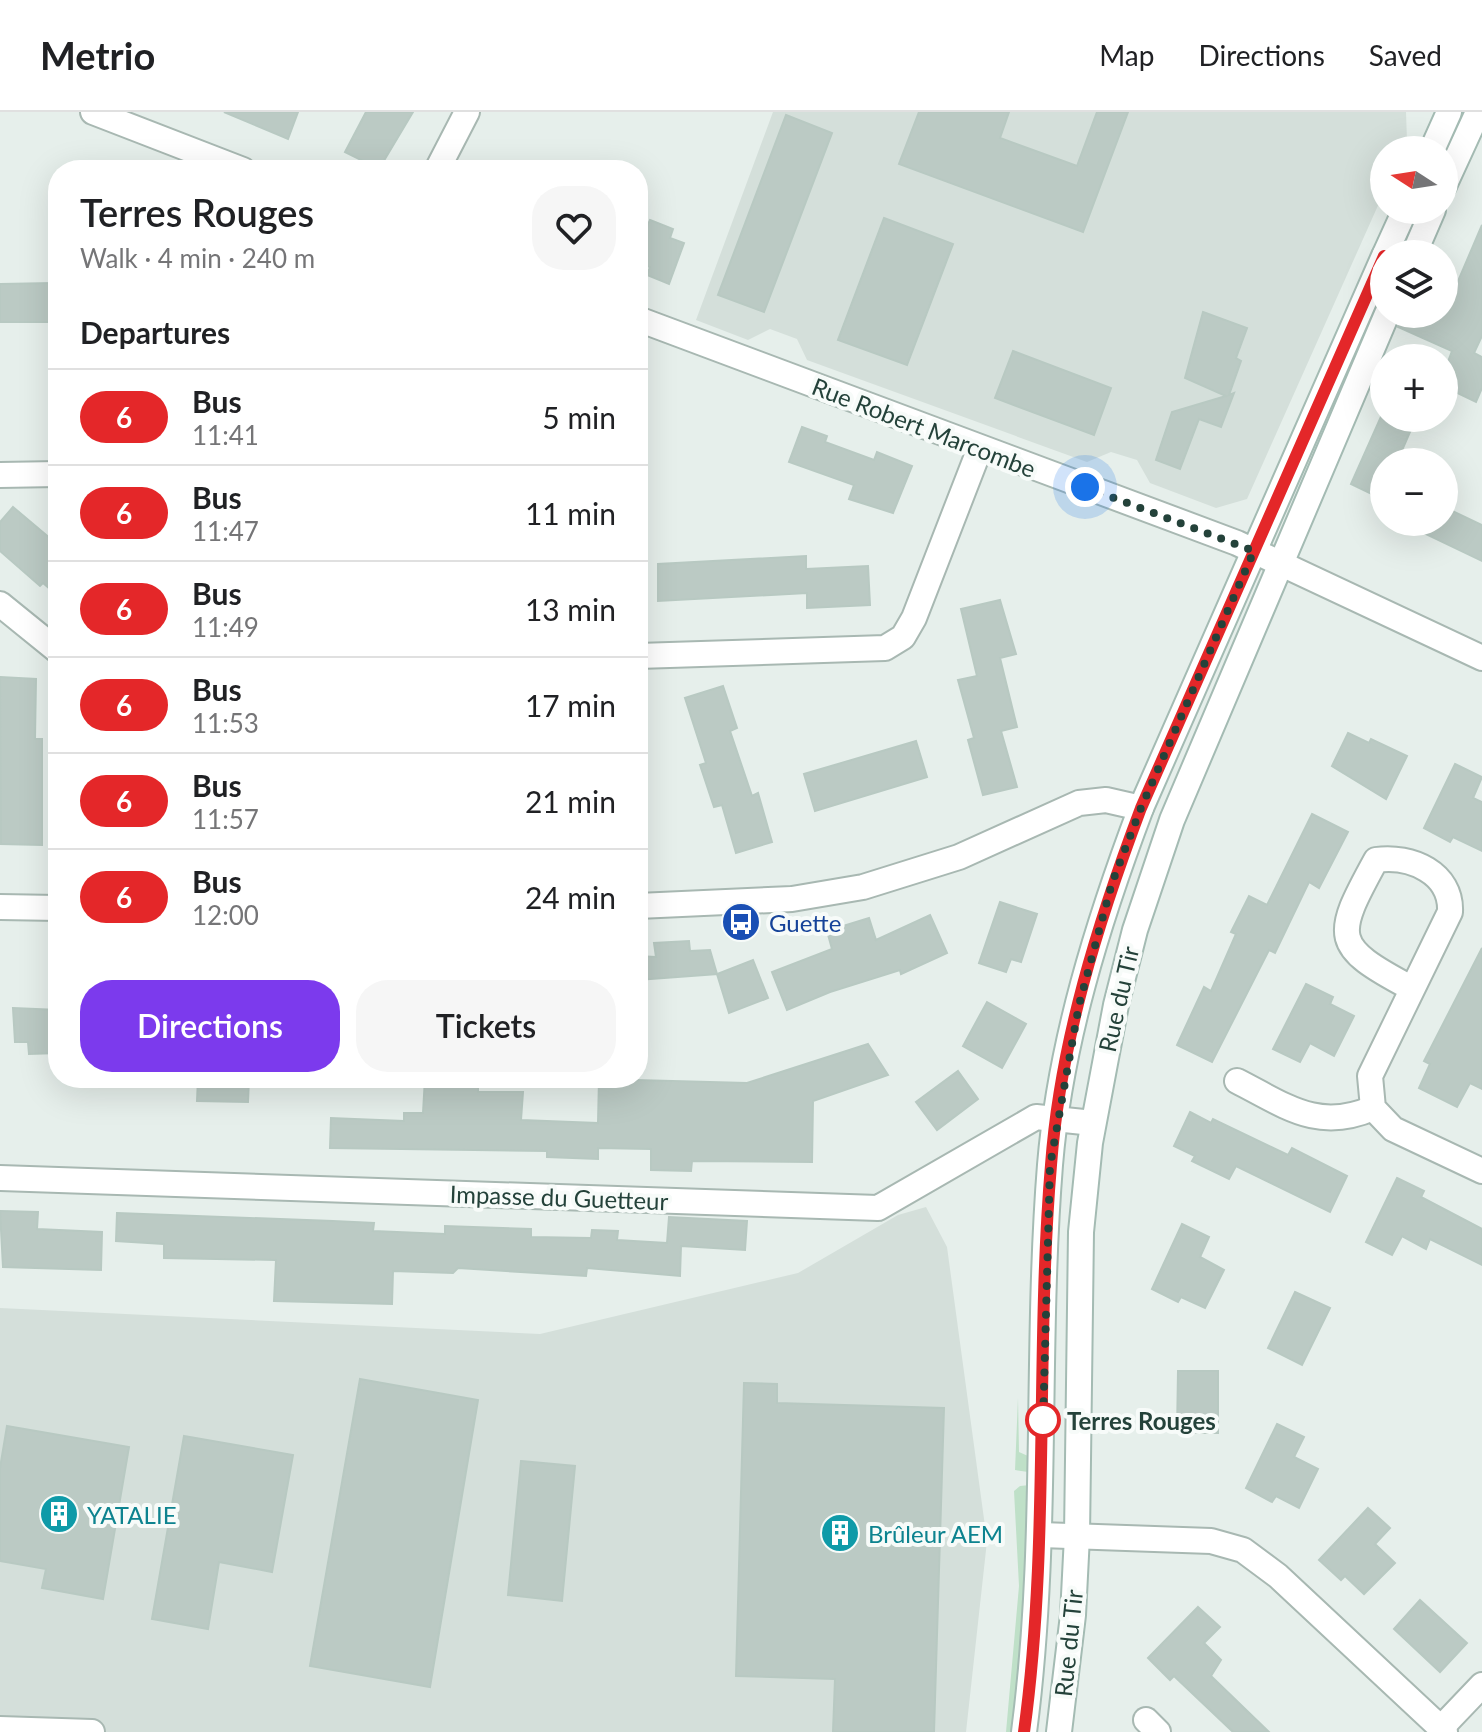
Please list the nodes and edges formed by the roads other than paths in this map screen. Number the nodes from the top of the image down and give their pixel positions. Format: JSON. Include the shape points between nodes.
{"nodes":[{"id":1,"x":93,"y":112,"type":"edge"},
{"id":2,"x":467,"y":112,"type":"edge"},
{"id":3,"x":1449,"y":112,"type":"edge"},
{"id":4,"x":1478,"y":112,"type":"edge"},
{"id":5,"x":1438,"y":136,"type":"edge"},
{"id":6,"x":1458,"y":156,"type":"edge"},
{"id":7,"x":217,"y":160,"type":"edge"},
{"id":8,"x":442,"y":160,"type":"edge"},
{"id":9,"x":1370,"y":287,"type":"edge"},
{"id":10,"x":648,"y":323,"type":"edge"},
{"id":11,"x":1381,"y":328,"type":"edge"},
{"id":12,"x":980,"y":448,"type":"junction"},
{"id":13,"x":48,"y":474,"type":"edge"},
{"id":14,"x":0,"y":475,"type":"edge"},
{"id":15,"x":1254,"y":551,"type":"junction"},
{"id":16,"x":1281,"y":563,"type":"junction"},
{"id":17,"x":0,"y":604,"type":"edge"},
{"id":18,"x":48,"y":643,"type":"edge"},
{"id":19,"x":648,"y":656,"type":"edge"},
{"id":20,"x":1482,"y":658,"type":"edge"},
{"id":21,"x":1141,"y":808,"type":"junction"},
{"id":22,"x":1172,"y":820,"type":"junction"},
{"id":23,"x":648,"y":906,"type":"edge"},
{"id":24,"x":0,"y":907,"type":"edge"},
{"id":25,"x":48,"y":908,"type":"edge"},
{"id":26,"x":1411,"y":988,"type":"junction"},
{"id":27,"x":1237,"y":1081,"type":"dead end"},
{"id":28,"x":1373,"y":1108,"type":"junction"},
{"id":29,"x":1056,"y":1119,"type":"junction"},
{"id":30,"x":1093,"y":1123,"type":"junction"},
{"id":31,"x":1482,"y":1171,"type":"edge"},
{"id":32,"x":0,"y":1178,"type":"edge"},
{"id":33,"x":1041,"y":1535,"type":"junction"},
{"id":34,"x":1077,"y":1536,"type":"junction"},
{"id":35,"x":1482,"y":1685,"type":"edge"},
{"id":36,"x":0,"y":1729,"type":"edge"},
{"id":37,"x":1443,"y":1730,"type":"edge"},
{"id":38,"x":92,"y":1732,"type":"edge"},
{"id":39,"x":1024,"y":1732,"type":"edge"},
{"id":40,"x":1059,"y":1732,"type":"edge"}],
"edges":[{"from":1,"to":7,"type":"street"},
{"from":2,"to":8,"type":"street"},
{"from":3,"to":5,"type":"street"},
{"from":4,"to":6,"type":"street"},
{"from":9,"to":15,"type":"street","name":"Rue du Tir"},
{"from":10,"to":12,"type":"street","name":"Rue Robert Marcombe"},
{"from":11,"to":16,"type":"street","name":"Rue du Tir"},
{"from":12,"to":15,"type":"street","name":"Rue Robert Marcombe"},
{"from":12,"to":19,"type":"street","via":[[903,637],[885,648]]},
{"from":13,"to":14,"type":"street"},
{"from":15,"to":16,"type":"street","name":"Rue Robert Marcombe"},
{"from":15,"to":21,"type":"street","name":"Rue du Tir"},
{"from":16,"to":20,"type":"street","name":"Rue Robert Marcombe"},
{"from":16,"to":22,"type":"street","name":"Rue du Tir"},
{"from":17,"to":18,"type":"street"},
{"from":21,"to":22,"type":"street"},
{"from":21,"to":23,"type":"street","via":[[1106,800],[1079,803],[959,857],[863,887],[792,899]]},
{"from":21,"to":29,"type":"street","name":"Rue du Tir","via":[[1098,932]]},
{"from":22,"to":30,"type":"street","name":"Rue du Tir","via":[[1135,930]]},
{"from":24,"to":25,"type":"street"},
{"from":26,"to":26,"type":"street","via":[[1450,912],[1451,895],[1443,881],[1425,869],[1403,860],[1376,860],[1349,909],[1347,937],[1352,952],[1367,965]]},
{"from":26,"to":28,"type":"street","via":[[1370,1076]]},
{"from":27,"to":28,"type":"street","via":[[1299,1113],[1324,1119],[1339,1120]]},
{"from":28,"to":31,"type":"street","via":[[1393,1129]]},
{"from":29,"to":30,"type":"street","name":"Impasse du Guetteur"},
{"from":29,"to":32,"type":"street","name":"Impasse du Guetteur","via":[[1036,1117],[878,1208]]},
{"from":29,"to":33,"type":"street","name":"Rue du Tir","via":[[1045,1247]]},
{"from":30,"to":34,"type":"street","name":"Rue du Tir","via":[[1081,1232]]},
{"from":33,"to":34,"type":"street"},
{"from":33,"to":39,"type":"street","name":"Rue du Tir"},
{"from":34,"to":37,"type":"street","via":[[1211,1541],[1243,1550],[1278,1576]]},
{"from":34,"to":40,"type":"street","name":"Rue du Tir"},
{"from":35,"to":37,"type":"street"},
{"from":36,"to":38,"type":"street"}]}
